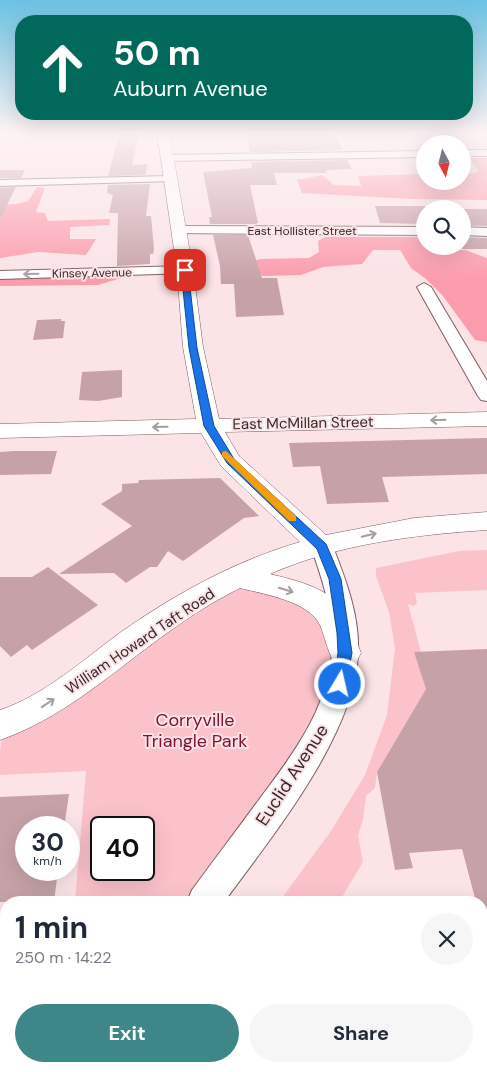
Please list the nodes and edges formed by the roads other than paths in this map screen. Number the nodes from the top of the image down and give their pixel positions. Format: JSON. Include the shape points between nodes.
{"nodes":[{"id":1,"x":112,"y":181,"type":"edge"},
{"id":2,"x":170,"y":181,"type":"edge"},
{"id":3,"x":0,"y":183,"type":"edge"},
{"id":4,"x":178,"y":230,"type":"junction"},
{"id":5,"x":416,"y":231,"type":"edge"},
{"id":6,"x":471,"y":232,"type":"edge"},
{"id":7,"x":487,"y":232,"type":"edge"},
{"id":8,"x":185,"y":270,"type":"junction"},
{"id":9,"x":0,"y":275,"type":"edge"},
{"id":10,"x":424,"y":287,"type":"dead end"},
{"id":11,"x":487,"y":396,"type":"edge"},
{"id":12,"x":487,"y":418,"type":"edge"},
{"id":13,"x":209,"y":426,"type":"junction"},
{"id":14,"x":0,"y":431,"type":"edge"},
{"id":15,"x":487,"y":521,"type":"edge"},
{"id":16,"x":322,"y":547,"type":"junction"},
{"id":17,"x":239,"y":577,"type":"junction"},
{"id":18,"x":345,"y":653,"type":"junction"},
{"id":19,"x":0,"y":724,"type":"edge"},
{"id":20,"x":208,"y":896,"type":"edge"}],
"edges":[{"from":1,"to":3,"type":"street"},
{"from":2,"to":4,"type":"main road"},
{"from":4,"to":5,"type":"street","name":"East Hollister Street"},
{"from":4,"to":8,"type":"main road"},
{"from":6,"to":7,"type":"street"},
{"from":8,"to":9,"type":"street","name":"Kinsey Avenue","one_way":true},
{"from":8,"to":13,"type":"main road","via":[[193,348]]},
{"from":10,"to":11,"type":"street"},
{"from":12,"to":13,"type":"main road","name":"East McMillan Street","one_way":true},
{"from":13,"to":14,"type":"main road","name":"East McMillan Street","one_way":true},
{"from":13,"to":16,"type":"main road","via":[[230,461]]},
{"from":16,"to":15,"type":"main road","name":"William Howard Taft Road","one_way":true,"via":[[388,531]]},
{"from":16,"to":17,"type":"main road","name":"William Howard Taft Road"},
{"from":16,"to":18,"type":"street","name":"Euclid Avenue","via":[[335,579]]},
{"from":17,"to":18,"type":"main road","one_way":true,"via":[[303,595],[316,603],[330,614]]},
{"from":19,"to":17,"type":"main road","name":"William Howard Taft Road","one_way":true,"via":[[44,707],[203,594]]},
{"from":18,"to":20,"type":"street","name":"Euclid Avenue","via":[[330,716],[306,760]]}]}
